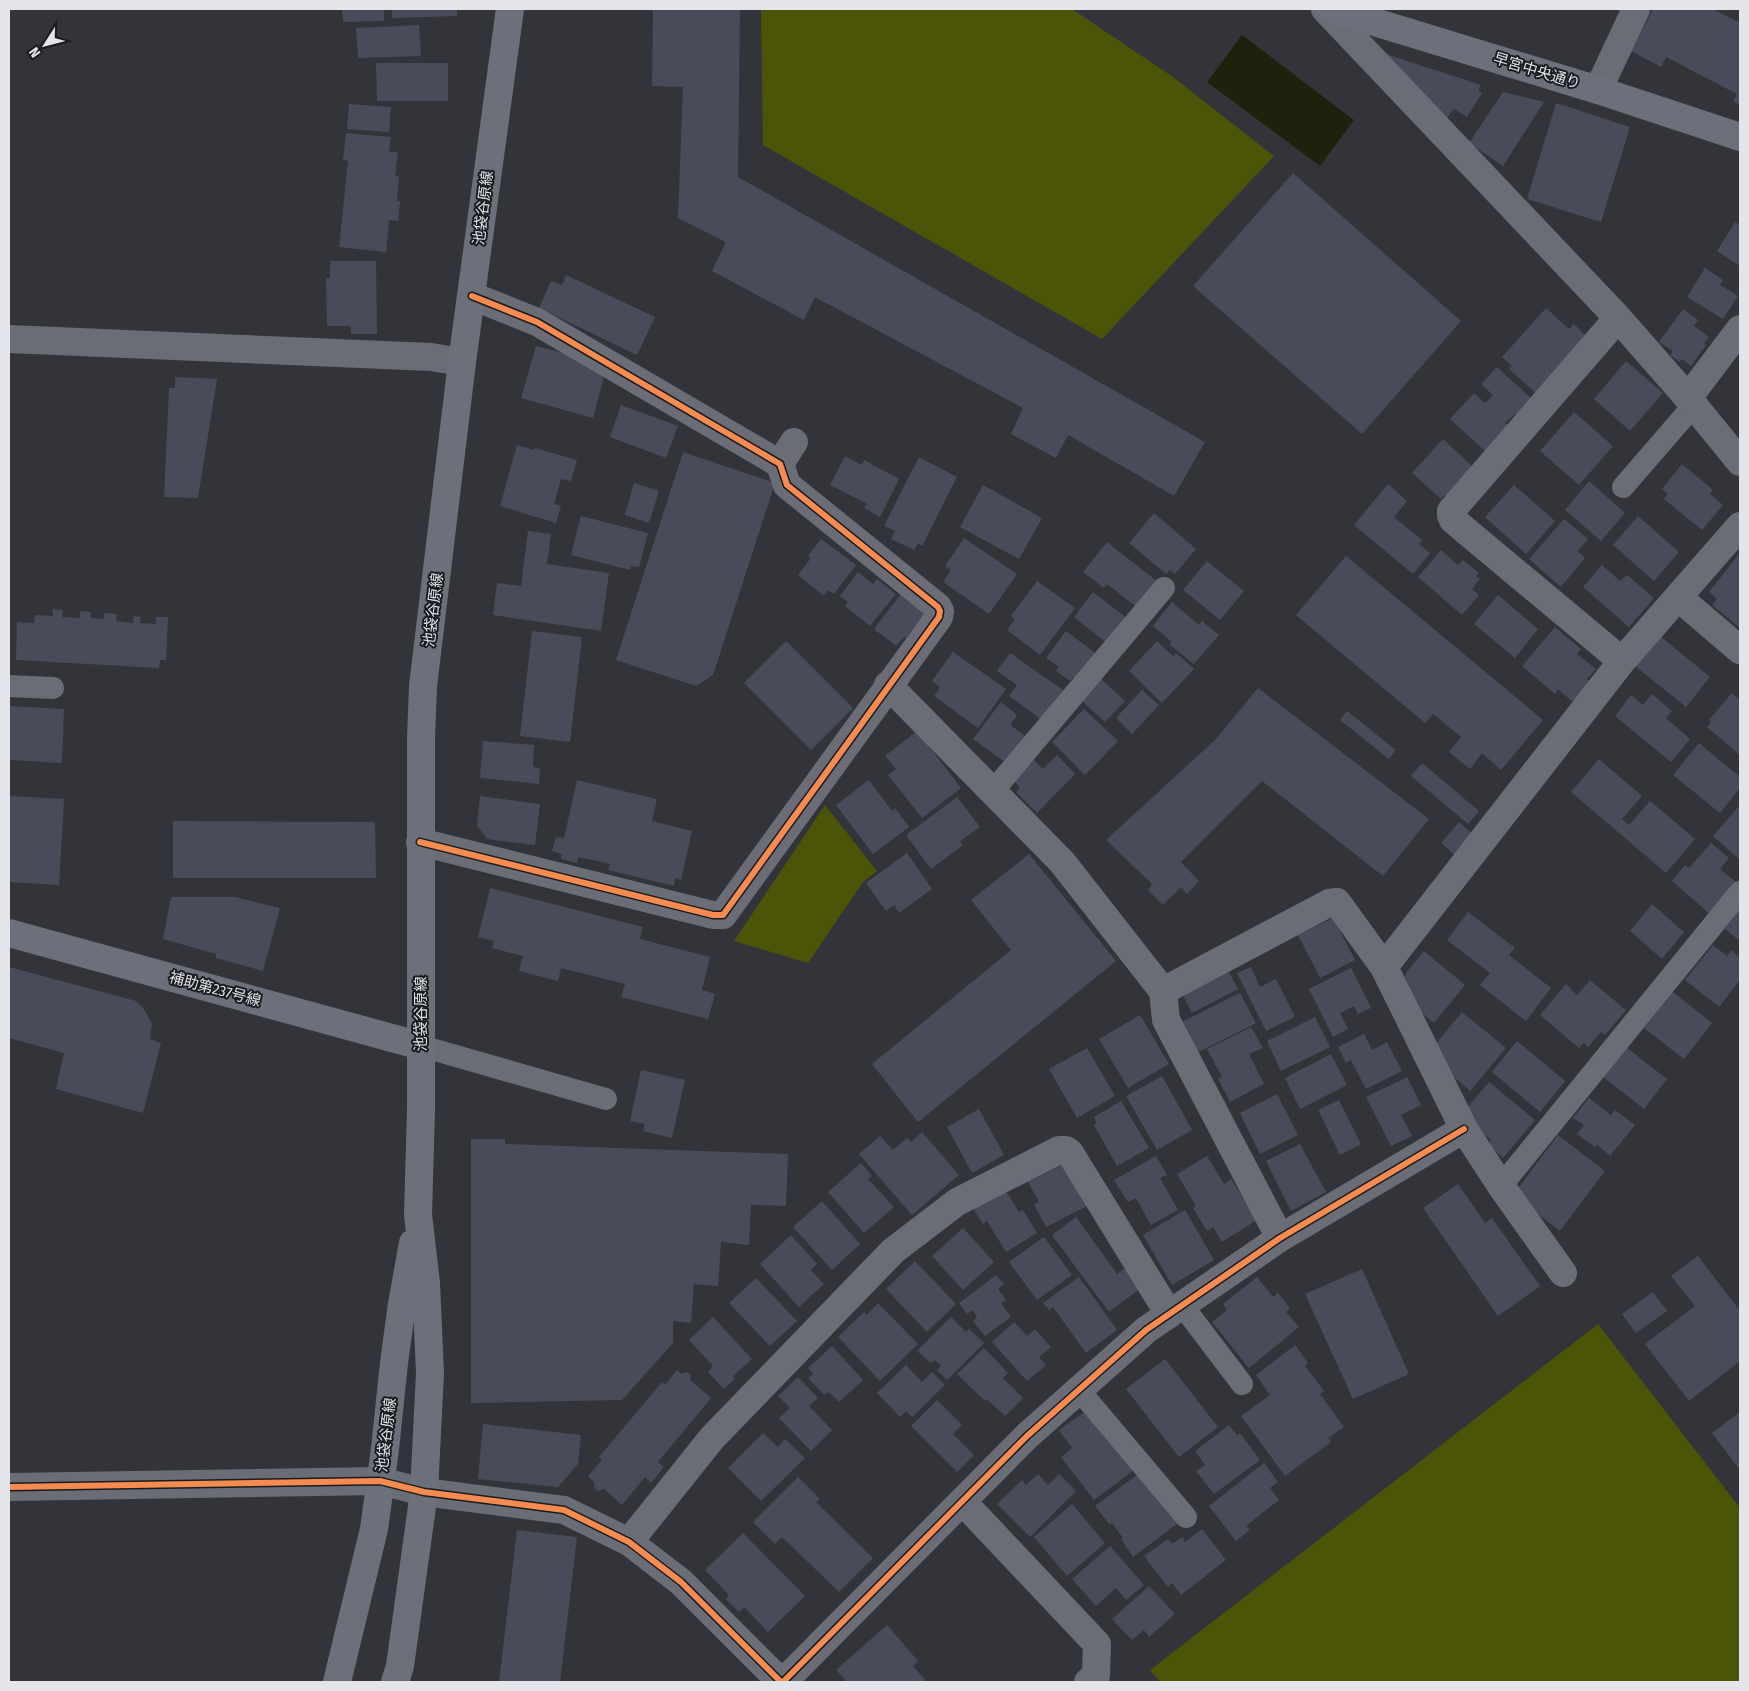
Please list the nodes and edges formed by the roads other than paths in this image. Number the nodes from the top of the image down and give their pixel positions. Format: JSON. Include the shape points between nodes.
{"nodes":[{"id":1,"x":510,"y":9,"type":"edge"},
{"id":2,"x":1325,"y":9,"type":"edge"},
{"id":3,"x":1332,"y":9,"type":"edge"},
{"id":4,"x":1636,"y":9,"type":"edge"},
{"id":5,"x":1598,"y":90,"type":"junction"},
{"id":6,"x":1740,"y":138,"type":"edge"},
{"id":7,"x":472,"y":296,"type":"junction"},
{"id":8,"x":1618,"y":318,"type":"junction"},
{"id":9,"x":1740,"y":328,"type":"edge"},
{"id":10,"x":9,"y":339,"type":"edge"},
{"id":11,"x":462,"y":362,"type":"junction"},
{"id":12,"x":1691,"y":402,"type":"junction"},
{"id":13,"x":1740,"y":462,"type":"edge"},
{"id":14,"x":1623,"y":487,"type":"dead end"},
{"id":15,"x":1740,"y":526,"type":"edge"},
{"id":16,"x":1164,"y":588,"type":"dead end"},
{"id":17,"x":1678,"y":597,"type":"junction"},
{"id":18,"x":1740,"y":650,"type":"edge"},
{"id":19,"x":1622,"y":662,"type":"junction"},
{"id":20,"x":888,"y":685,"type":"junction"},
{"id":21,"x":9,"y":686,"type":"edge"},
{"id":22,"x":53,"y":688,"type":"dead end"},
{"id":23,"x":993,"y":791,"type":"junction"},
{"id":24,"x":420,"y":842,"type":"junction"},
{"id":25,"x":1740,"y":892,"type":"edge"},
{"id":26,"x":9,"y":933,"type":"edge"},
{"id":27,"x":1384,"y":967,"type":"junction"},
{"id":28,"x":1163,"y":991,"type":"junction"},
{"id":29,"x":421,"y":1046,"type":"junction"},
{"id":30,"x":606,"y":1099,"type":"dead end"},
{"id":31,"x":1464,"y":1129,"type":"junction"},
{"id":32,"x":1501,"y":1186,"type":"junction"},
{"id":33,"x":418,"y":1215,"type":"junction"},
{"id":34,"x":1280,"y":1238,"type":"junction"},
{"id":35,"x":1563,"y":1273,"type":"dead end"},
{"id":36,"x":1176,"y":1309,"type":"junction"},
{"id":37,"x":1242,"y":1384,"type":"dead end"},
{"id":38,"x":1079,"y":1390,"type":"junction"},
{"id":39,"x":380,"y":1481,"type":"junction"},
{"id":40,"x":9,"y":1487,"type":"edge"},
{"id":41,"x":424,"y":1492,"type":"junction"},
{"id":42,"x":963,"y":1502,"type":"junction"},
{"id":43,"x":1186,"y":1517,"type":"dead end"},
{"id":44,"x":629,"y":1542,"type":"junction"},
{"id":45,"x":398,"y":1674,"type":"edge"},
{"id":46,"x":337,"y":1682,"type":"edge"},
{"id":47,"x":782,"y":1682,"type":"edge"},
{"id":48,"x":1088,"y":1682,"type":"edge"}],
"edges":[{"from":1,"to":7,"type":"main road","name":"池袋谷原線"},
{"from":2,"to":8,"type":"street"},
{"from":3,"to":5,"type":"main road","name":"早宮中央通り"},
{"from":4,"to":5,"type":"street"},
{"from":5,"to":6,"type":"main road","name":"早宮中央通り"},
{"from":7,"to":11,"type":"main road","name":"池袋谷原線"},
{"from":7,"to":20,"type":"street","via":[[537,322],[787,453],[787,485],[940,611]]},
{"from":8,"to":12,"type":"street"},
{"from":8,"to":19,"type":"street","via":[[1451,515]]},
{"from":9,"to":12,"type":"street"},
{"from":10,"to":11,"type":"street","via":[[421,357]]},
{"from":11,"to":24,"type":"main road","name":"池袋谷原線","via":[[423,686]]},
{"from":12,"to":13,"type":"street"},
{"from":12,"to":14,"type":"lane"},
{"from":15,"to":17,"type":"street"},
{"from":16,"to":23,"type":"lane"},
{"from":17,"to":18,"type":"street"},
{"from":17,"to":19,"type":"street"},
{"from":19,"to":27,"type":"street"},
{"from":20,"to":23,"type":"street"},
{"from":20,"to":24,"type":"street","via":[[723,915],[712,915]]},
{"from":21,"to":22,"type":"lane"},
{"from":23,"to":28,"type":"street","via":[[1062,862]]},
{"from":24,"to":29,"type":"main road","name":"池袋谷原線"},
{"from":25,"to":32,"type":"lane"},
{"from":26,"to":29,"type":"main road","name":"補助第237号線"},
{"from":27,"to":28,"type":"street","via":[[1337,902],[1329,903]]},
{"from":27,"to":31,"type":"street"},
{"from":28,"to":34,"type":"street","via":[[1166,1020]]},
{"from":29,"to":30,"type":"lane"},
{"from":29,"to":33,"type":"main road","name":"池袋谷原線"},
{"from":31,"to":32,"type":"street"},
{"from":31,"to":34,"type":"street"},
{"from":32,"to":35,"type":"street"},
{"from":33,"to":39,"type":"main road","name":"池袋谷原線","via":[[402,1304]]},
{"from":33,"to":41,"type":"main road","name":"池袋谷原線","via":[[426,1283],[430,1373]]},
{"from":34,"to":36,"type":"street"},
{"from":36,"to":37,"type":"lane"},
{"from":36,"to":38,"type":"street","via":[[1146,1330]]},
{"from":36,"to":44,"type":"street","via":[[1070,1153],[1059,1150],[957,1202],[893,1251],[712,1438]]},
{"from":38,"to":42,"type":"street","via":[[1027,1436]]},
{"from":38,"to":43,"type":"lane"},
{"from":39,"to":40,"type":"street"},
{"from":39,"to":41,"type":"street"},
{"from":39,"to":46,"type":"main road","name":"池袋谷原線","via":[[374,1529]]},
{"from":41,"to":44,"type":"street","via":[[564,1510]]},
{"from":41,"to":45,"type":"main road","name":"池袋谷原線"},
{"from":42,"to":47,"type":"street"},
{"from":42,"to":48,"type":"street","via":[[1097,1644],[1096,1675]]},
{"from":44,"to":47,"type":"street","via":[[681,1582]]}]}
